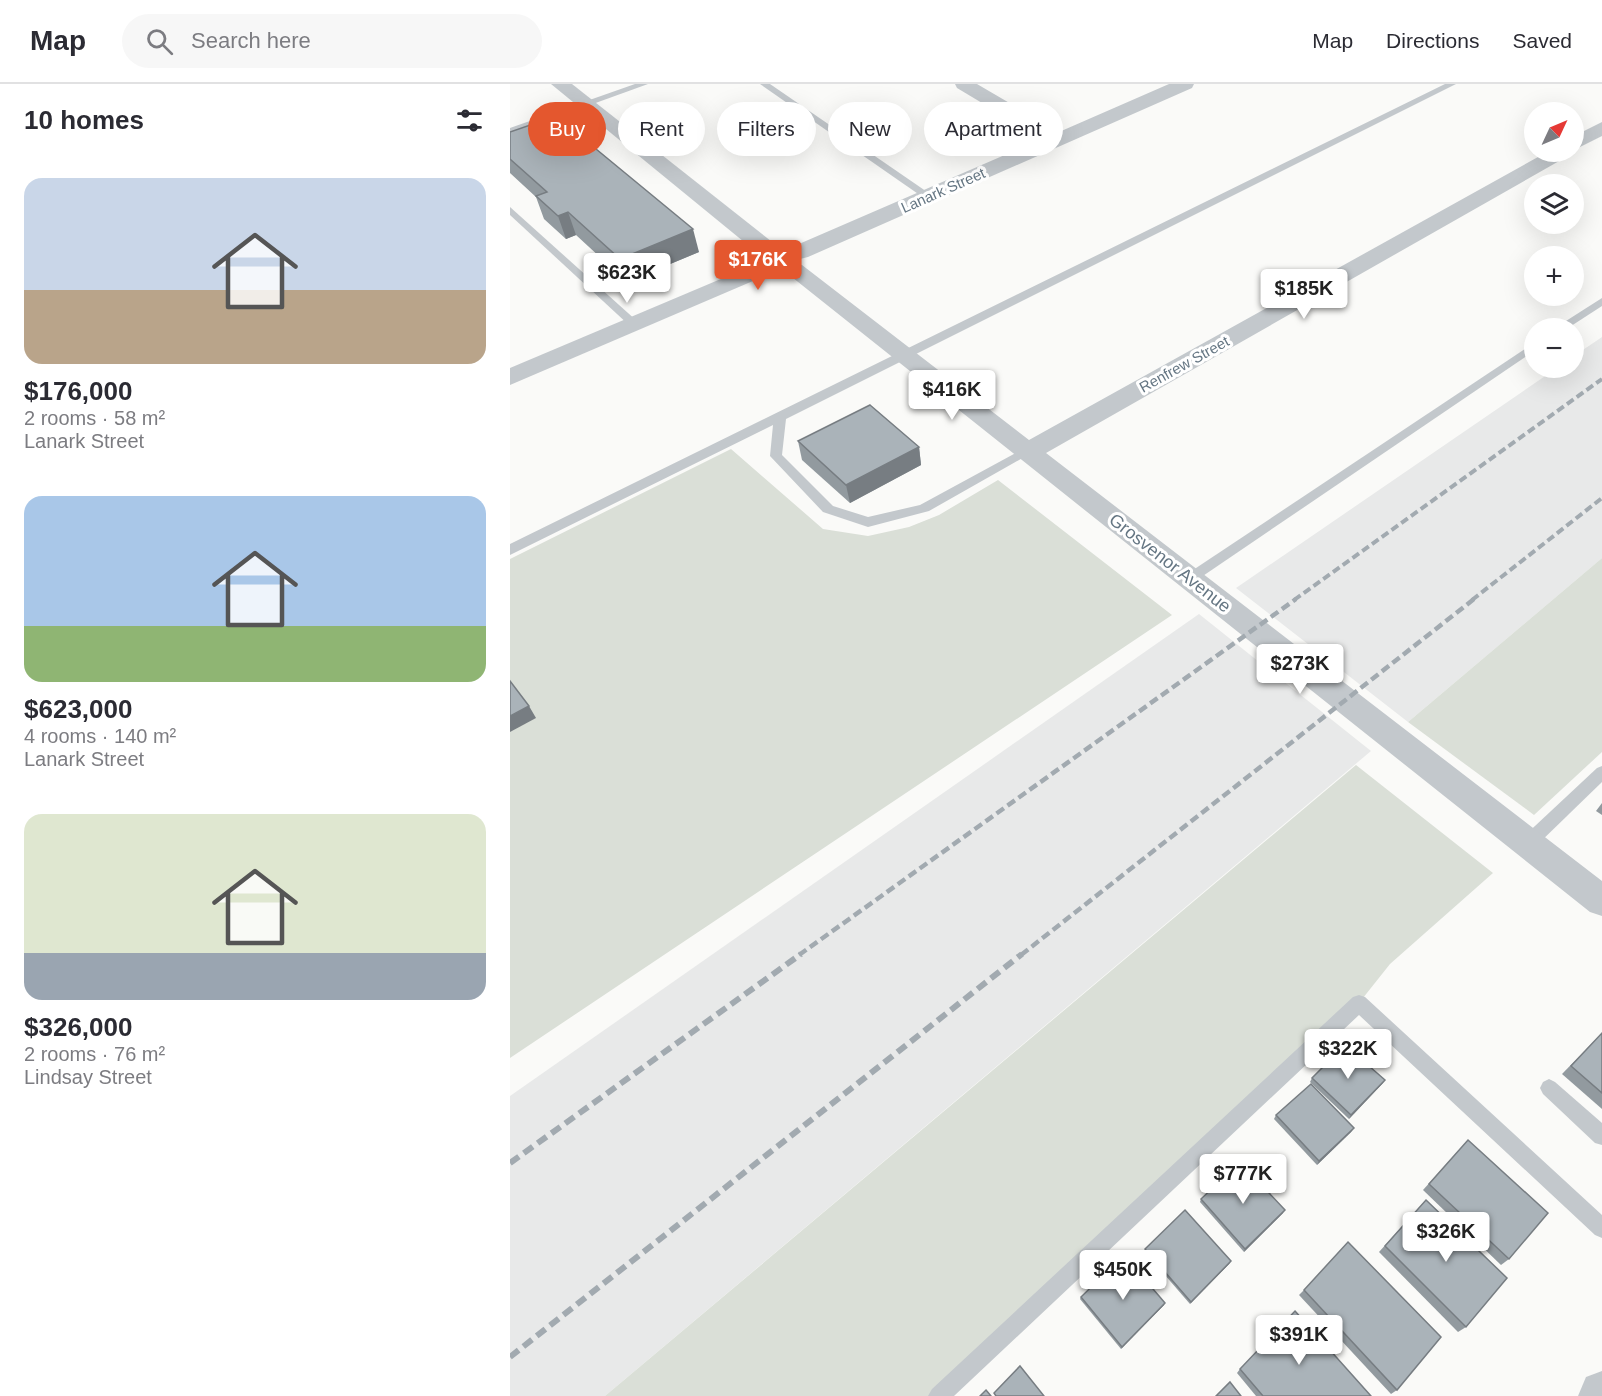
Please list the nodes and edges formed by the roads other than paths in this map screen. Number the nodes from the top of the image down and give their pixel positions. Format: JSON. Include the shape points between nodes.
{"nodes":[{"id":1,"x":560,"y":84,"type":"edge"},
{"id":2,"x":644,"y":84,"type":"edge"},
{"id":3,"x":764,"y":84,"type":"edge"},
{"id":4,"x":964,"y":84,"type":"edge"},
{"id":5,"x":1185,"y":84,"type":"edge"},
{"id":6,"x":1452,"y":84,"type":"edge"},
{"id":7,"x":583,"y":102,"type":"edge"},
{"id":8,"x":592,"y":102,"type":"edge"},
{"id":9,"x":994,"y":102,"type":"edge"},
{"id":10,"x":606,"y":122,"type":"edge"},
{"id":11,"x":528,"y":125,"type":"edge"},
{"id":12,"x":1602,"y":128,"type":"edge"},
{"id":13,"x":510,"y":131,"type":"edge"},
{"id":14,"x":1063,"y":138,"type":"edge"},
{"id":15,"x":1584,"y":138,"type":"edge"},
{"id":16,"x":1021,"y":156,"type":"edge"},
{"id":17,"x":1543,"y":162,"type":"edge"},
{"id":18,"x":928,"y":196,"type":"junction"},
{"id":19,"x":510,"y":210,"type":"edge"},
{"id":20,"x":764,"y":260,"type":"junction"},
{"id":21,"x":797,"y":261,"type":"junction"},
{"id":22,"x":1602,"y":301,"type":"edge"},
{"id":23,"x":1576,"y":318,"type":"edge"},
{"id":24,"x":634,"y":324,"type":"junction"},
{"id":25,"x":1524,"y":353,"type":"edge"},
{"id":26,"x":903,"y":356,"type":"junction"},
{"id":27,"x":510,"y":377,"type":"edge"},
{"id":28,"x":780,"y":417,"type":"junction"},
{"id":29,"x":1027,"y":452,"type":"junction"},
{"id":30,"x":510,"y":550,"type":"edge"},
{"id":31,"x":1189,"y":579,"type":"junction"},
{"id":32,"x":1602,"y":772,"type":"edge"},
{"id":33,"x":1528,"y":843,"type":"junction"},
{"id":34,"x":1602,"y":901,"type":"edge"},
{"id":35,"x":1549,"y":1088,"type":"dead end"},
{"id":36,"x":1602,"y":1136,"type":"edge"},
{"id":37,"x":1602,"y":1228,"type":"edge"},
{"id":38,"x":939,"y":1396,"type":"edge"}],
"edges":[{"from":1,"to":7,"type":"street"},
{"from":2,"to":8,"type":"lane"},
{"from":3,"to":18,"type":"lane"},
{"from":4,"to":9,"type":"street"},
{"from":5,"to":14,"type":"street","name":"Lanark Street"},
{"from":6,"to":26,"type":"lane"},
{"from":10,"to":20,"type":"street"},
{"from":11,"to":13,"type":"lane"},
{"from":12,"to":15,"type":"street"},
{"from":16,"to":18,"type":"street","name":"Lanark Street"},
{"from":17,"to":29,"type":"street","name":"Renfrew Street"},
{"from":18,"to":21,"type":"street","name":"Lanark Street"},
{"from":19,"to":24,"type":"lane"},
{"from":20,"to":21,"type":"street","via":[[782,248]]},
{"from":20,"to":24,"type":"street"},
{"from":21,"to":26,"type":"street","name":"Grosvenor Avenue"},
{"from":22,"to":23,"type":"lane"},
{"from":24,"to":27,"type":"street"},
{"from":25,"to":31,"type":"lane"},
{"from":26,"to":28,"type":"lane"},
{"from":26,"to":29,"type":"street","name":"Grosvenor Avenue"},
{"from":28,"to":29,"type":"lane","via":[[776,456],[828,509],[868,522],[924,508]]},
{"from":28,"to":30,"type":"lane"},
{"from":29,"to":31,"type":"street","name":"Grosvenor Avenue"},
{"from":31,"to":33,"type":"street","name":"Grosvenor Avenue"},
{"from":32,"to":33,"type":"lane"},
{"from":33,"to":34,"type":"street","name":"Grosvenor Avenue"},
{"from":35,"to":36,"type":"lane"},
{"from":37,"to":38,"type":"lane","via":[[1359,1003]]}]}
